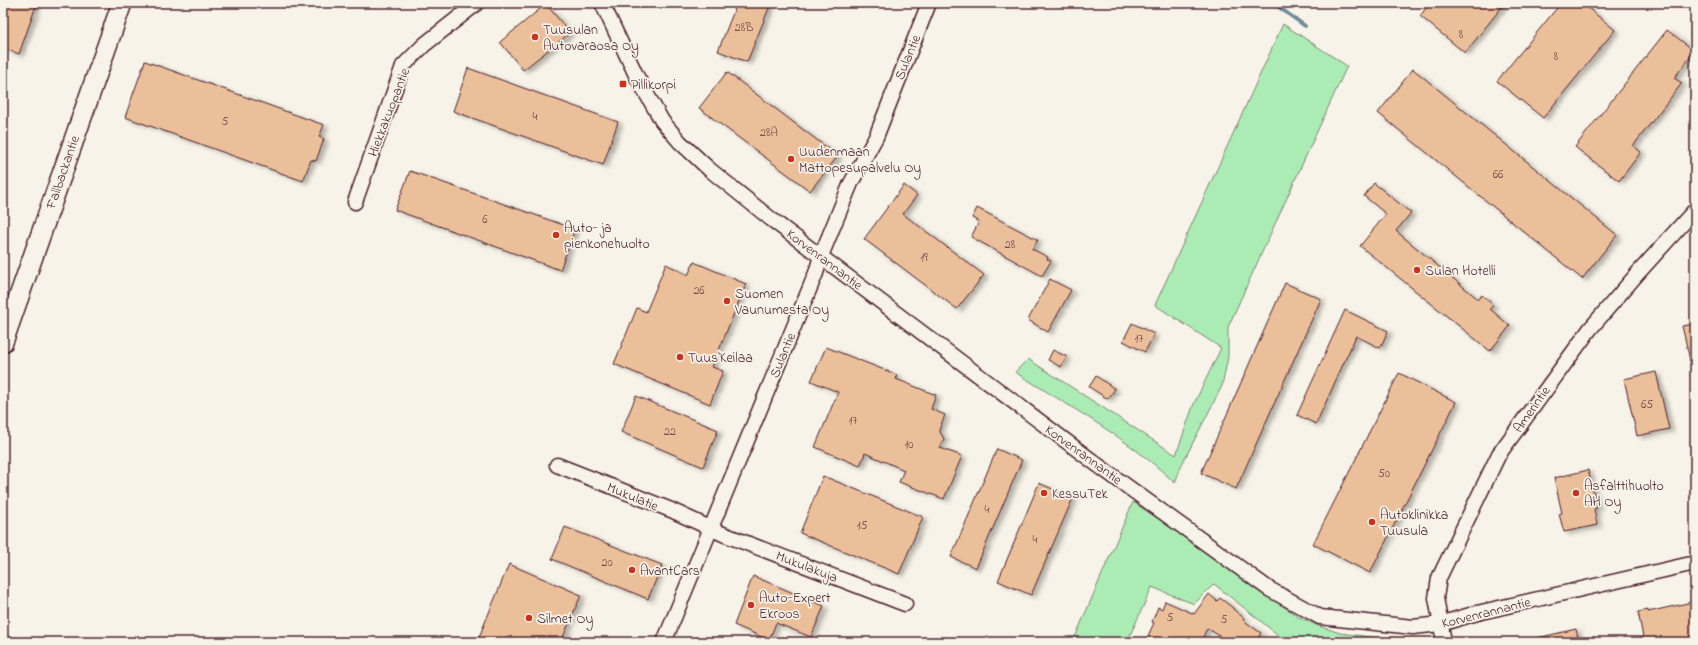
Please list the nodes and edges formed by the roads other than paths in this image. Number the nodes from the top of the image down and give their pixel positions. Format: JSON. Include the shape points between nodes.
{"nodes":[{"id":1,"x":122,"y":3,"type":"edge"},
{"id":2,"x":477,"y":3,"type":"edge"},
{"id":3,"x":602,"y":3,"type":"edge"},
{"id":4,"x":929,"y":3,"type":"edge"},
{"id":5,"x":355,"y":202,"type":"dead end"},
{"id":6,"x":1695,"y":210,"type":"edge"},
{"id":7,"x":821,"y":256,"type":"junction"},
{"id":8,"x":3,"y":342,"type":"edge"},
{"id":9,"x":557,"y":465,"type":"dead end"},
{"id":10,"x":710,"y":527,"type":"junction"},
{"id":11,"x":1695,"y":563,"type":"edge"},
{"id":12,"x":905,"y":604,"type":"dead end"},
{"id":13,"x":1440,"y":624,"type":"junction"},
{"id":14,"x":664,"y":642,"type":"edge"},
{"id":15,"x":1444,"y":642,"type":"edge"}],
"edges":[{"from":1,"to":8,"type":"street","name":"Fallbackantie"},
{"from":2,"to":5,"type":"street","name":"Hiekkakuopantie","via":[[424,44],[403,66]]},
{"from":3,"to":7,"type":"street","name":"Korvenrannantie","via":[[637,77],[662,121],[680,142],[709,169]]},
{"from":4,"to":7,"type":"street","name":"Sulantie","via":[[876,137],[851,183]]},
{"from":6,"to":13,"type":"street","name":"Amerintie","via":[[1590,329],[1500,454],[1438,578],[1436,598]]},
{"from":7,"to":10,"type":"street","name":"Sulantie"},
{"from":7,"to":13,"type":"street","name":"Korvenrannantie","via":[[1049,429],[1269,589],[1320,617],[1413,627]]},
{"from":9,"to":10,"type":"street","name":"Mukulatie"},
{"from":10,"to":12,"type":"street","name":"Mukulakuja"},
{"from":10,"to":14,"type":"street","name":"Sulantie"},
{"from":11,"to":13,"type":"street","name":"Korvenrannantie"},
{"from":13,"to":15,"type":"street","name":"Amerintie"}]}
